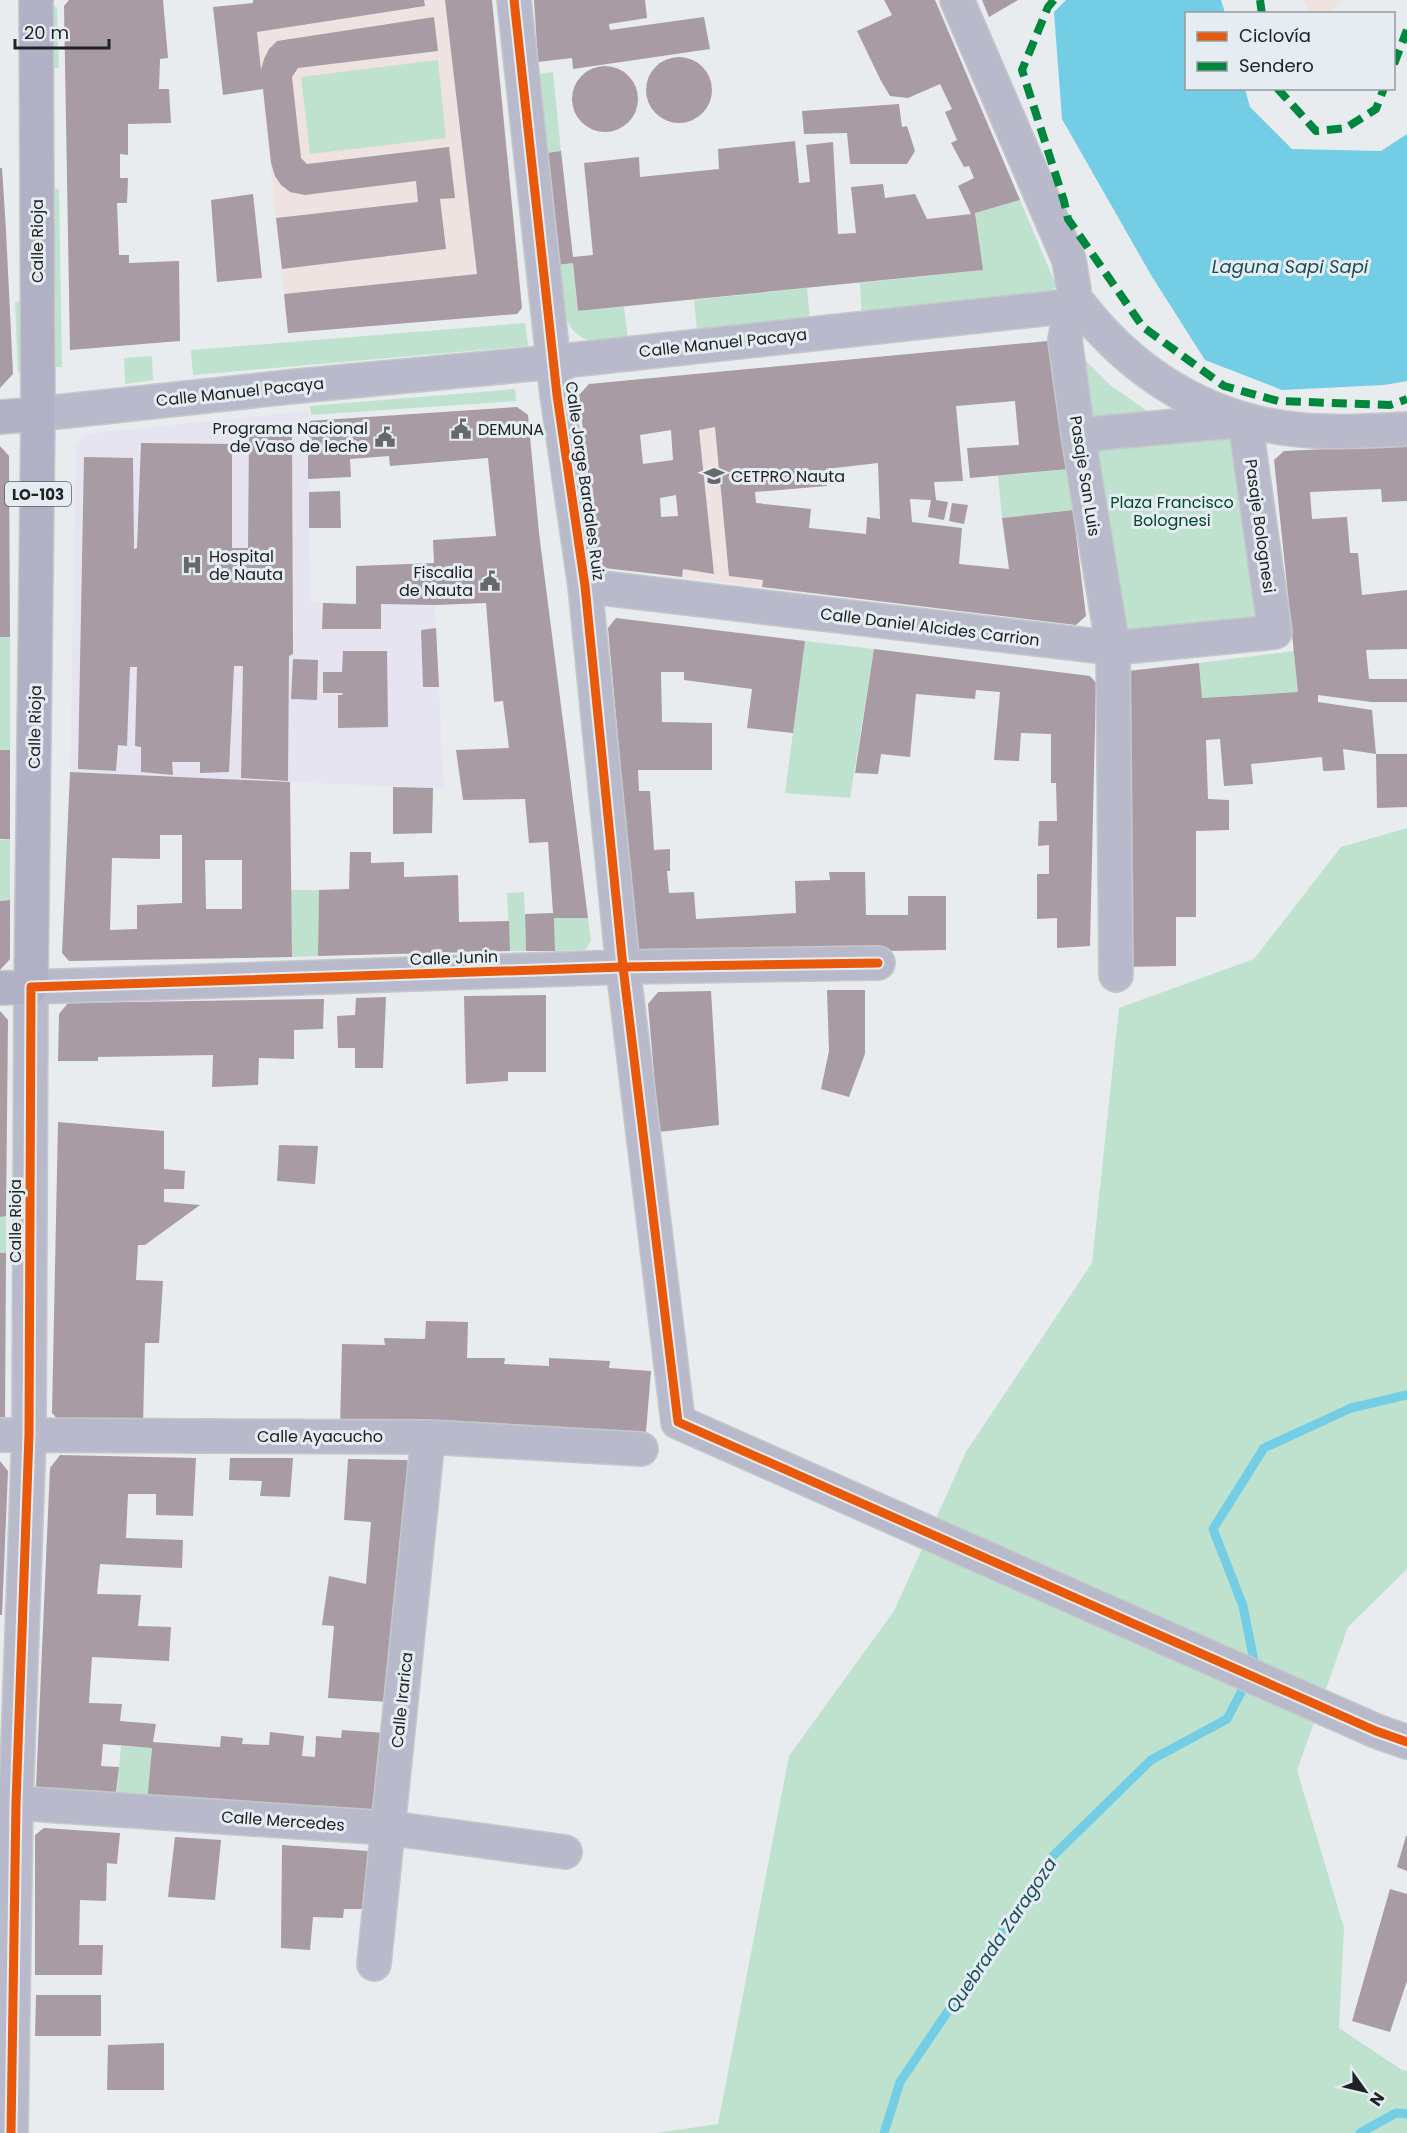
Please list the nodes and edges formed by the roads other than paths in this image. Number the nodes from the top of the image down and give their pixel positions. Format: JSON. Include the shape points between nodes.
{"nodes":[{"id":1,"x":36,"y":0,"type":"edge"},
{"id":2,"x":514,"y":0,"type":"edge"},
{"id":3,"x":957,"y":0,"type":"edge"},
{"id":4,"x":1072,"y":306,"type":"junction"},
{"id":5,"x":553,"y":362,"type":"junction"},
{"id":6,"x":38,"y":414,"type":"junction"},
{"id":7,"x":0,"y":417,"type":"edge"},
{"id":8,"x":1245,"y":420,"type":"junction"},
{"id":9,"x":1407,"y":429,"type":"edge"},
{"id":10,"x":1078,"y":435,"type":"junction"},
{"id":11,"x":585,"y":586,"type":"junction"},
{"id":12,"x":1275,"y":632,"type":"joint"},
{"id":13,"x":1113,"y":648,"type":"junction"},
{"id":14,"x":878,"y":963,"type":"dead end"},
{"id":15,"x":623,"y":968,"type":"junction"},
{"id":16,"x":1116,"y":975,"type":"dead end"},
{"id":17,"x":15,"y":987,"type":"edge"},
{"id":18,"x":14,"y":1435,"type":"edge"},
{"id":19,"x":428,"y":1437,"type":"junction"},
{"id":20,"x":640,"y":1449,"type":"dead end"},
{"id":21,"x":1407,"y":1742,"type":"edge"},
{"id":22,"x":8,"y":1802,"type":"edge"},
{"id":23,"x":389,"y":1828,"type":"junction"},
{"id":24,"x":565,"y":1852,"type":"dead end"},
{"id":25,"x":374,"y":1964,"type":"dead end"},
{"id":26,"x":10,"y":2133,"type":"edge"}],
"edges":[{"from":1,"to":6,"type":"main road","name":"Calle Rioja","number":"LO-103"},
{"from":2,"to":5,"type":"street","name":"Calle Jorge Bardales Ruiz"},
{"from":3,"to":4,"type":"street","name":"Pasaje San Luis","via":[[1069,260],[1074,290]]},
{"from":4,"to":5,"type":"street","name":"Calle Manuel Pacaya"},
{"from":4,"to":8,"type":"street","via":[[1080,305],[1107,337],[1166,384],[1211,410]]},
{"from":4,"to":10,"type":"street","name":"Pasaje San Luis","via":[[1065,340]]},
{"from":5,"to":6,"type":"street","name":"Calle Manuel Pacaya"},
{"from":5,"to":11,"type":"street","name":"Calle Jorge Bardales Ruiz"},
{"from":6,"to":7,"type":"main road","name":"Calle Manuel Pacaya"},
{"from":6,"to":17,"type":"main road","name":"Calle Rioja","number":"LO-103"},
{"from":8,"to":9,"type":"street","via":[[1300,430]]},
{"from":8,"to":10,"type":"street"},
{"from":8,"to":12,"type":"street","name":"Pasaje Bolognesi"},
{"from":10,"to":13,"type":"street","name":"Pasaje San Luis"},
{"from":11,"to":13,"type":"street","name":"Calle Daniel Alcides Carrion"},
{"from":11,"to":15,"type":"street","name":"Calle Jorge Bardales Ruiz"},
{"from":12,"to":13,"type":"street","name":"Calle Daniel Alcides Carrion"},
{"from":13,"to":16,"type":"street","name":"Pasaje San Luis"},
{"from":14,"to":15,"type":"street","name":"Calle Junin"},
{"from":15,"to":17,"type":"street","name":"Calle Junin"},
{"from":15,"to":21,"type":"street","name":"Calle Jorge Bardales Ruiz","via":[[678,1422]]},
{"from":17,"to":18,"type":"street","name":"Calle Rioja"},
{"from":18,"to":19,"type":"street","name":"Calle Ayacucho"},
{"from":18,"to":22,"type":"street","name":"Calle Rioja"},
{"from":19,"to":20,"type":"street","name":"Calle Ayacucho"},
{"from":19,"to":23,"type":"street","name":"Calle Irarica"},
{"from":22,"to":23,"type":"street","name":"Calle Mercedes"},
{"from":22,"to":26,"type":"street","name":"Calle Rioja","via":[[13,2031]]},
{"from":23,"to":24,"type":"street","name":"Calle Mercedes"},
{"from":23,"to":25,"type":"street","name":"Calle Irarica"}]}
